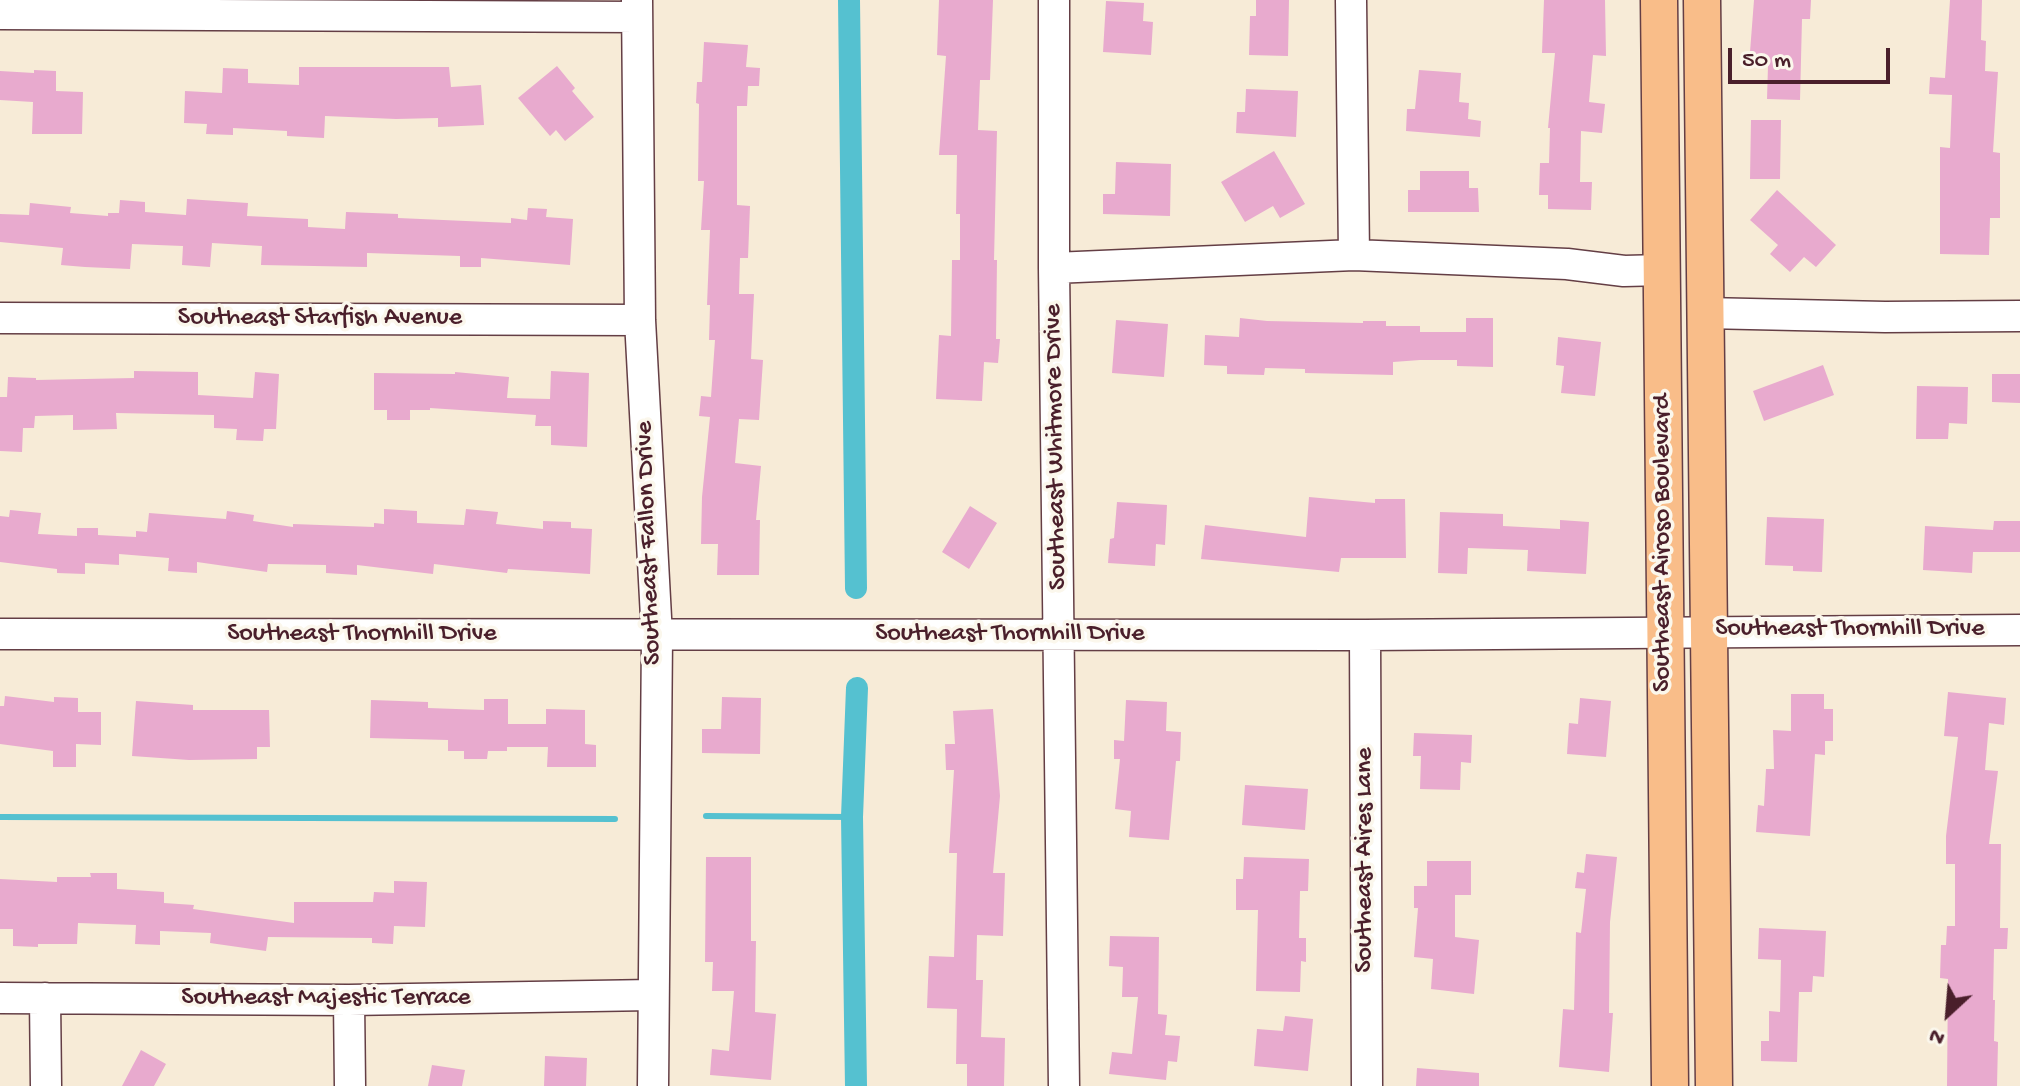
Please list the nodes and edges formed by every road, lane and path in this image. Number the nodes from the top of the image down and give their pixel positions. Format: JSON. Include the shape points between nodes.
{"nodes":[{"id":1,"x":1054,"y":0,"type":"edge"},
{"id":2,"x":1351,"y":0,"type":"edge"},
{"id":3,"x":1659,"y":0,"type":"edge"},
{"id":4,"x":1702,"y":0,"type":"edge"},
{"id":5,"x":637,"y":8,"type":"edge"},
{"id":6,"x":0,"y":14,"type":"edge"},
{"id":7,"x":1354,"y":255,"type":"junction"},
{"id":8,"x":1054,"y":268,"type":"junction"},
{"id":9,"x":1663,"y":270,"type":"junction"},
{"id":10,"x":1705,"y":313,"type":"junction"},
{"id":11,"x":2020,"y":316,"type":"edge"},
{"id":12,"x":0,"y":318,"type":"edge"},
{"id":13,"x":640,"y":320,"type":"junction"},
{"id":14,"x":1708,"y":630,"type":"junction"},
{"id":15,"x":2020,"y":630,"type":"edge"},
{"id":16,"x":1663,"y":632,"type":"junction"},
{"id":17,"x":0,"y":634,"type":"edge"},
{"id":18,"x":1060,"y":635,"type":"junction"},
{"id":19,"x":1365,"y":635,"type":"junction"},
{"id":20,"x":657,"y":636,"type":"junction"},
{"id":21,"x":652,"y":995,"type":"junction"},
{"id":22,"x":0,"y":998,"type":"edge"},
{"id":23,"x":45,"y":998,"type":"junction"},
{"id":24,"x":349,"y":1000,"type":"junction"},
{"id":25,"x":46,"y":1086,"type":"edge"},
{"id":26,"x":350,"y":1086,"type":"edge"},
{"id":27,"x":653,"y":1086,"type":"edge"},
{"id":28,"x":1064,"y":1086,"type":"edge"},
{"id":29,"x":1367,"y":1086,"type":"edge"},
{"id":30,"x":1670,"y":1086,"type":"edge"},
{"id":31,"x":1714,"y":1086,"type":"edge"}],
"edges":[{"from":1,"to":8,"type":"street","name":"Southeast Whitmore Drive"},
{"from":2,"to":7,"type":"street"},
{"from":3,"to":9,"type":"main road","name":"Southeast Airoso Boulevard"},
{"from":4,"to":10,"type":"main road","name":"Southeast Airoso Boulevard"},
{"from":5,"to":6,"type":"street"},
{"from":5,"to":13,"type":"street","name":"Southeast Fallon Drive"},
{"from":7,"to":8,"type":"street"},
{"from":7,"to":9,"type":"street"},
{"from":8,"to":18,"type":"street","name":"Southeast Whitmore Drive"},
{"from":9,"to":16,"type":"main road","name":"Southeast Airoso Boulevard"},
{"from":10,"to":11,"type":"street"},
{"from":10,"to":14,"type":"main road","name":"Southeast Airoso Boulevard"},
{"from":12,"to":13,"type":"street","name":"Southeast Starfish Avenue"},
{"from":13,"to":20,"type":"street","name":"Southeast Fallon Drive"},
{"from":14,"to":15,"type":"street","name":"Southeast Thornhill Drive"},
{"from":14,"to":16,"type":"street","name":"Southeast Thornhill Drive"},
{"from":14,"to":31,"type":"main road","name":"Southeast Airoso Boulevard"},
{"from":16,"to":19,"type":"street","name":"Southeast Thornhill Drive"},
{"from":16,"to":30,"type":"main road","name":"Southeast Airoso Boulevard"},
{"from":17,"to":20,"type":"street","name":"Southeast Thornhill Drive"},
{"from":18,"to":19,"type":"street","name":"Southeast Thornhill Drive"},
{"from":18,"to":20,"type":"street","name":"Southeast Thornhill Drive"},
{"from":18,"to":28,"type":"street","name":"Southeast Whitmore Drive"},
{"from":19,"to":29,"type":"street","name":"Southeast Aires Lane"},
{"from":20,"to":21,"type":"street","name":"Southeast Fallon Drive"},
{"from":21,"to":24,"type":"street","name":"Southeast Majestic Terrace"},
{"from":21,"to":27,"type":"street","name":"Southeast Fallon Drive"},
{"from":22,"to":23,"type":"street","name":"Southeast Majestic Terrace"},
{"from":23,"to":24,"type":"street","name":"Southeast Majestic Terrace"},
{"from":23,"to":25,"type":"street"},
{"from":24,"to":26,"type":"street"}]}
